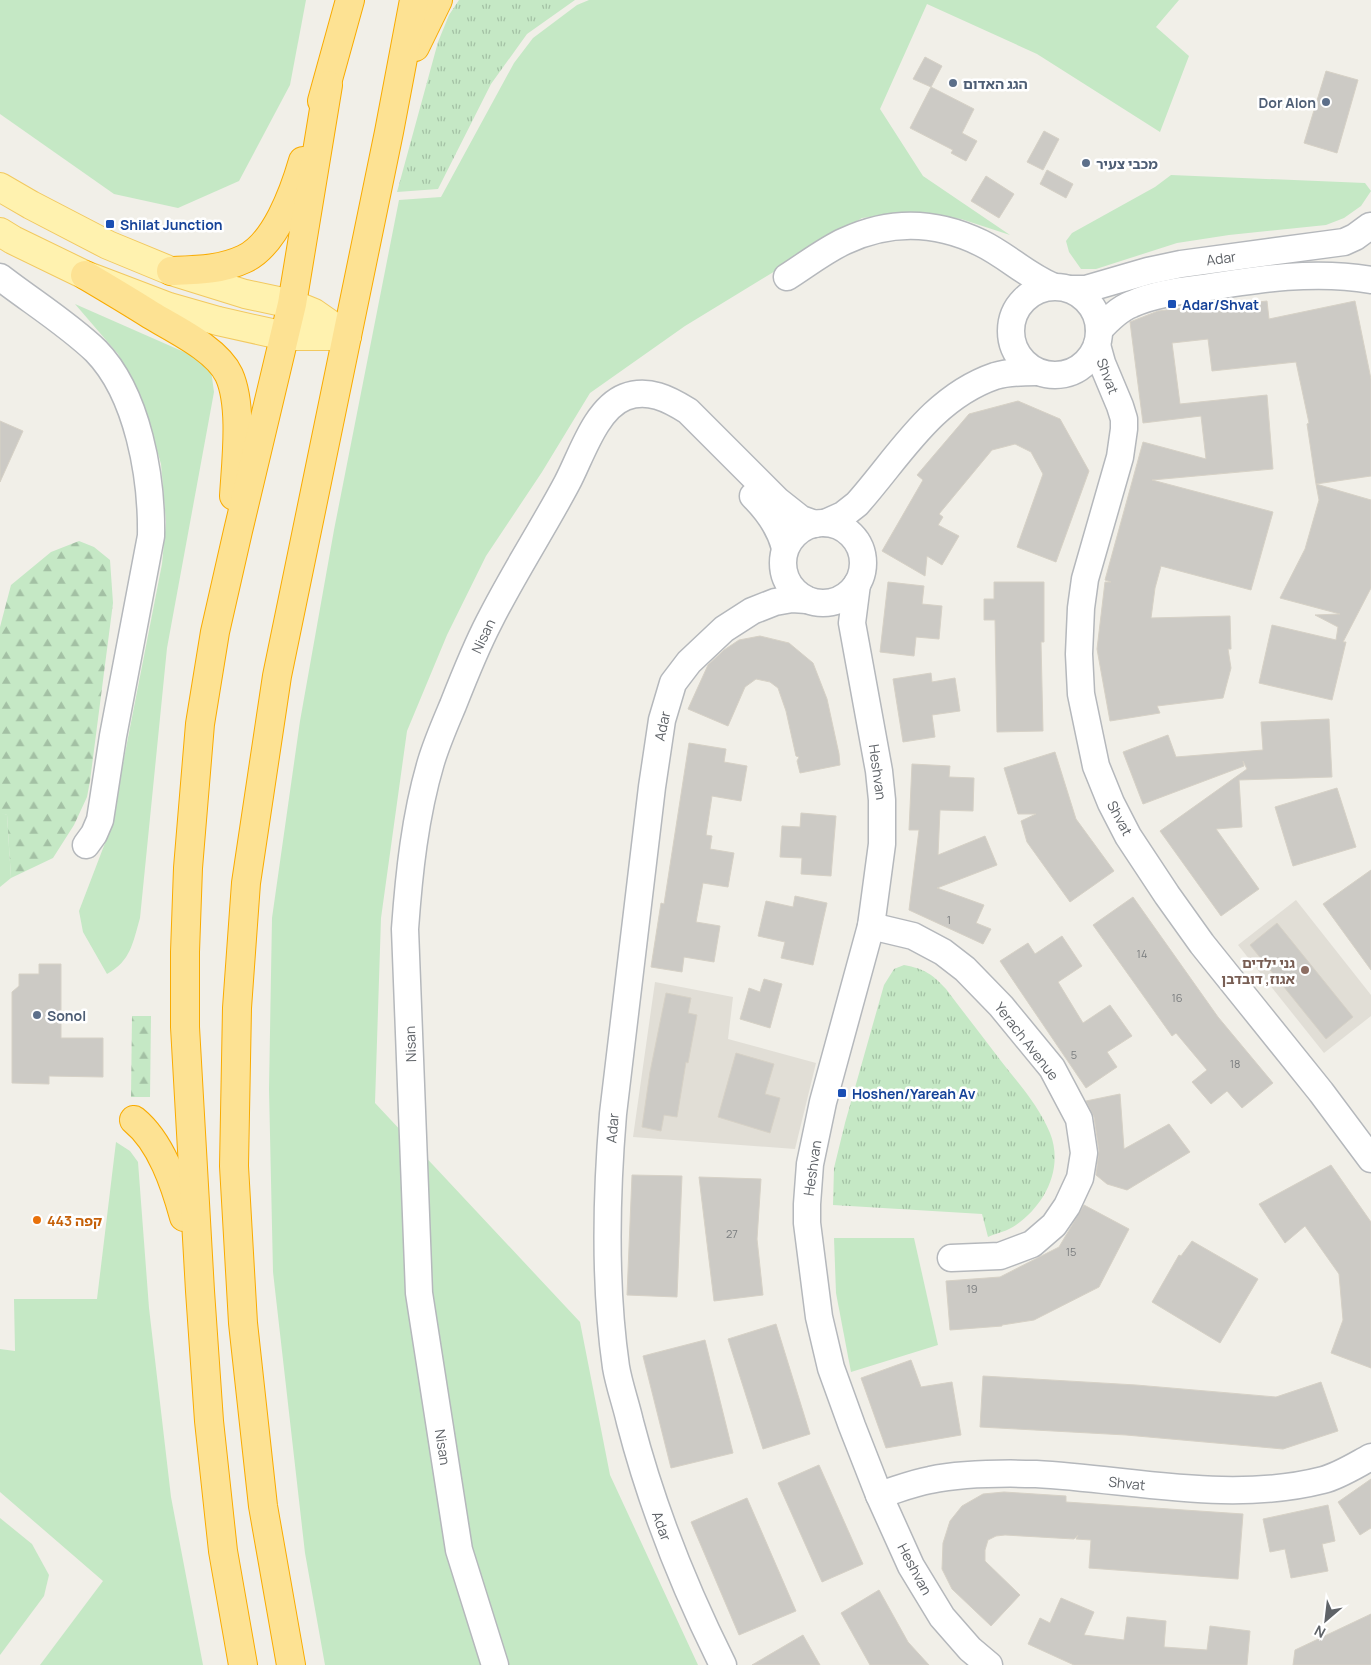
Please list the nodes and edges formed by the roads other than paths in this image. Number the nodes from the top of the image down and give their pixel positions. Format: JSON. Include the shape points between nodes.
{"nodes":[{"id":1,"x":350,"y":0,"type":"edge"},
{"id":2,"x":414,"y":0,"type":"edge"},
{"id":3,"x":438,"y":0,"type":"edge"},
{"id":4,"x":328,"y":85,"type":"junction"},
{"id":5,"x":389,"y":132,"type":"junction"},
{"id":6,"x":0,"y":187,"type":"edge"},
{"id":7,"x":1370,"y":226,"type":"edge"},
{"id":8,"x":0,"y":232,"type":"edge"},
{"id":9,"x":989,"y":248,"type":"junction"},
{"id":10,"x":172,"y":271,"type":"junction"},
{"id":11,"x":85,"y":275,"type":"junction"},
{"id":12,"x":0,"y":277,"type":"edge"},
{"id":13,"x":788,"y":277,"type":"dead end"},
{"id":14,"x":1371,"y":279,"type":"edge"},
{"id":15,"x":1061,"y":288,"type":"junction"},
{"id":16,"x":292,"y":304,"type":"junction"},
{"id":17,"x":1012,"y":320,"type":"junction"},
{"id":18,"x":285,"y":336,"type":"junction"},
{"id":19,"x":347,"y":336,"type":"junction"},
{"id":20,"x":1098,"y":338,"type":"junction"},
{"id":21,"x":1048,"y":373,"type":"junction"},
{"id":22,"x":969,"y":389,"type":"junction"},
{"id":23,"x":1120,"y":406,"type":"junction"},
{"id":24,"x":582,"y":452,"type":"junction"},
{"id":25,"x":867,"y":493,"type":"junction"},
{"id":26,"x":820,"y":523,"type":"junction"},
{"id":27,"x":858,"y":544,"type":"junction"},
{"id":28,"x":784,"y":556,"type":"junction"},
{"id":29,"x":230,"y":566,"type":"junction"},
{"id":30,"x":857,"y":584,"type":"junction"},
{"id":31,"x":815,"y":602,"type":"junction"},
{"id":32,"x":752,"y":611,"type":"junction"},
{"id":33,"x":855,"y":636,"type":"junction"},
{"id":34,"x":86,"y":845,"type":"dead end"},
{"id":35,"x":871,"y":926,"type":"junction"},
{"id":36,"x":134,"y":1120,"type":"dead end"},
{"id":37,"x":1371,"y":1159,"type":"edge"},
{"id":38,"x":951,"y":1258,"type":"dead end"},
{"id":39,"x":199,"y":1273,"type":"junction"},
{"id":40,"x":1371,"y":1458,"type":"edge"},
{"id":41,"x":879,"y":1495,"type":"junction"},
{"id":42,"x":243,"y":1665,"type":"edge"},
{"id":43,"x":291,"y":1665,"type":"edge"},
{"id":44,"x":495,"y":1665,"type":"edge"},
{"id":45,"x":723,"y":1665,"type":"edge"},
{"id":46,"x":989,"y":1665,"type":"edge"}],
"edges":[{"from":1,"to":4,"type":"highway"},
{"from":2,"to":5,"type":"highway"},
{"from":3,"to":5,"type":"highway","via":[[413,51]]},
{"from":4,"to":10,"type":"highway","via":[[296,186],[275,229],[261,246],[246,259],[221,267]]},
{"from":4,"to":16,"type":"highway"},
{"from":5,"to":19,"type":"highway"},
{"from":6,"to":10,"type":"main road","via":[[108,245]]},
{"from":7,"to":14,"type":"street","via":[[1362,244],[1362,254]]},
{"from":7,"to":15,"type":"street","name":"Adar","via":[[1344,242],[1181,264],[1086,289]]},
{"from":8,"to":11,"type":"main road"},
{"from":9,"to":13,"type":"street","via":[[959,234],[936,228],[888,226],[844,241]]},
{"from":9,"to":15,"type":"street","via":[[1038,280]]},
{"from":9,"to":17,"type":"street","via":[[1014,294]]},
{"from":10,"to":16,"type":"main road","via":[[245,294]]},
{"from":11,"to":18,"type":"main road","via":[[168,307]]},
{"from":11,"to":29,"type":"highway","via":[[184,335],[212,355],[229,375],[236,397],[237,441]]},
{"from":12,"to":34,"type":"street","via":[[78,335],[112,370],[140,436],[144,456],[152,536],[100,820]]},
{"from":14,"to":20,"type":"street","name":"Adar","via":[[1341,275],[1285,277],[1186,290],[1132,304],[1110,318]]},
{"from":15,"to":17,"type":"street","via":[[1041,288],[1031,293],[1022,300]]},
{"from":15,"to":20,"type":"street","via":[[1084,298],[1094,310],[1098,319]]},
{"from":16,"to":18,"type":"highway"},
{"from":16,"to":19,"type":"main road","via":[[314,313]]},
{"from":17,"to":21,"type":"street","via":[[1011,342],[1015,351],[1028,366]]},
{"from":17,"to":22,"type":"street","via":[[995,360]]},
{"from":18,"to":19,"type":"main road"},
{"from":18,"to":29,"type":"highway"},
{"from":19,"to":43,"type":"highway","via":[[277,676],[246,883],[237,1008],[234,1166],[243,1324],[263,1506]]},
{"from":20,"to":21,"type":"street","via":[[1087,362],[1070,373]]},
{"from":20,"to":23,"type":"street","name":"Shvat","via":[[1102,363]]},
{"from":21,"to":22,"type":"street","via":[[996,376]]},
{"from":21,"to":23,"type":"street","name":"Shvat","via":[[1084,378],[1095,383],[1114,397]]},
{"from":22,"to":25,"type":"street","via":[[924,423]]},
{"from":23,"to":37,"type":"street","name":"Shvat","via":[[1124,419],[1120,457],[1085,579],[1081,608],[1081,694],[1096,766],[1128,836],[1172,902]]},
{"from":24,"to":26,"type":"street","name":"Nisan","via":[[595,425],[614,403],[640,394],[657,395],[688,411],[777,500],[801,519]]},
{"from":24,"to":28,"type":"street","name":"Nisan","via":[[623,410],[636,407],[654,409],[667,415],[686,428],[759,502],[782,537]]},
{"from":24,"to":44,"type":"street","name":"Nisan","via":[[489,622],[432,760],[421,801],[405,930],[419,1293],[459,1550]]},
{"from":25,"to":26,"type":"street","via":[[843,515]]},
{"from":25,"to":27,"type":"street","via":[[860,516]]},
{"from":26,"to":27,"type":"street","via":[[837,525]]},
{"from":26,"to":28,"type":"street","via":[[793,535]]},
{"from":27,"to":30,"type":"street","via":[[863,562]]},
{"from":28,"to":31,"type":"street","via":[[786,582],[798,595]]},
{"from":28,"to":32,"type":"street","name":"Adar","via":[[774,583]]},
{"from":29,"to":39,"type":"highway","via":[[200,724],[188,868],[185,1027]]},
{"from":30,"to":31,"type":"street","via":[[836,601]]},
{"from":30,"to":33,"type":"street","name":"Heshvan","via":[[852,616]]},
{"from":31,"to":32,"type":"street","name":"Adar","via":[[783,600]]},
{"from":31,"to":33,"type":"street","name":"Heshvan","via":[[845,622]]},
{"from":32,"to":45,"type":"street","name":"Adar","via":[[724,629],[689,662],[673,683],[662,720],[650,797],[609,1157],[610,1311],[617,1369],[658,1517],[686,1588]]},
{"from":33,"to":35,"type":"street","name":"Heshvan","via":[[882,800],[882,844]]},
{"from":35,"to":38,"type":"street","name":"Yerach Avenue","via":[[914,936],[964,968],[1001,1006],[1052,1068],[1079,1119],[1084,1153],[1080,1178],[1054,1225],[1032,1244],[1000,1256]]},
{"from":35,"to":41,"type":"street","name":"Heshvan","via":[[810,1164],[807,1223],[819,1317],[829,1359]]},
{"from":36,"to":39,"type":"highway","via":[[145,1129],[175,1184]]},
{"from":39,"to":42,"type":"highway","via":[[209,1421],[222,1542]]},
{"from":40,"to":41,"type":"street","name":"Shvat","via":[[1325,1480],[1275,1489],[1150,1486],[1036,1474],[972,1475],[929,1480]]},
{"from":41,"to":46,"type":"street","name":"Heshvan","via":[[911,1566],[942,1617]]}]}
